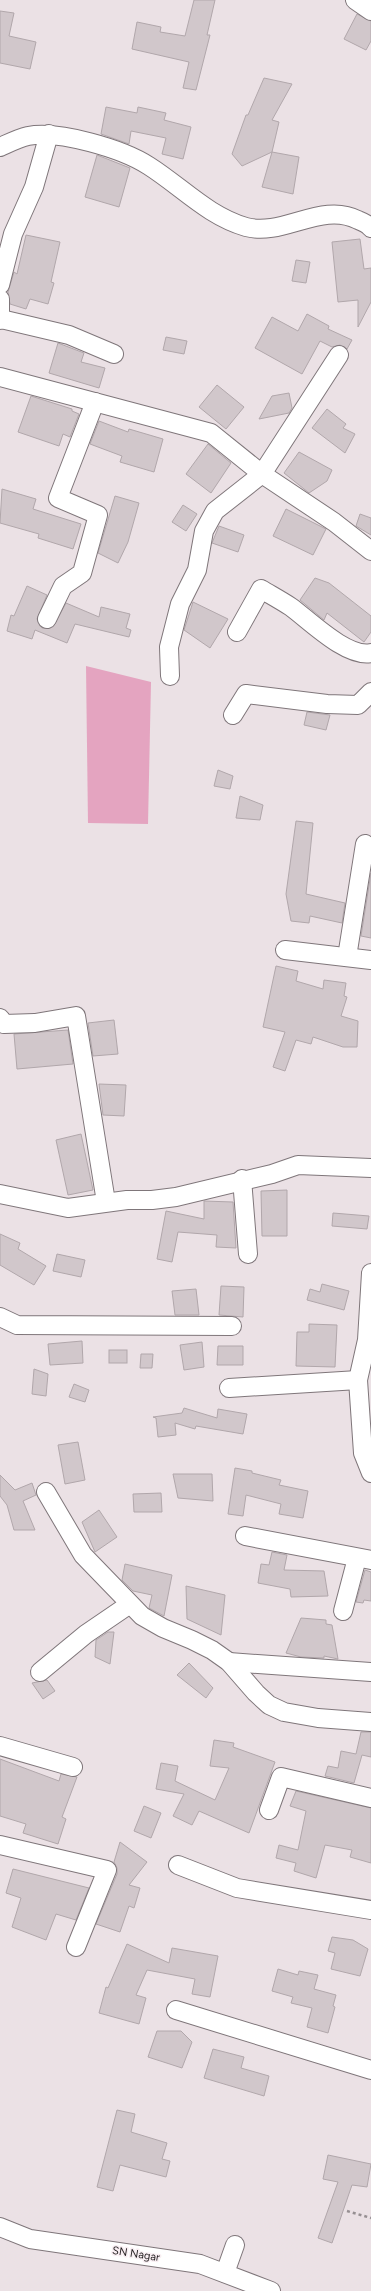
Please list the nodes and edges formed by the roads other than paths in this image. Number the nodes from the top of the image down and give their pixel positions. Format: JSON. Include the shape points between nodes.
{"nodes":[{"id":1,"x":355,"y":0,"type":"edge"},
{"id":2,"x":371,"y":11,"type":"edge"},
{"id":3,"x":48,"y":134,"type":"junction"},
{"id":4,"x":0,"y":147,"type":"edge"},
{"id":5,"x":371,"y":228,"type":"edge"},
{"id":6,"x":0,"y":285,"type":"edge"},
{"id":7,"x":0,"y":299,"type":"edge"},
{"id":8,"x":0,"y":320,"type":"edge"},
{"id":9,"x":114,"y":354,"type":"dead end"},
{"id":10,"x":339,"y":355,"type":"dead end"},
{"id":11,"x":0,"y":377,"type":"edge"},
{"id":12,"x":95,"y":402,"type":"junction"},
{"id":13,"x":262,"y":474,"type":"junction"},
{"id":14,"x":371,"y":552,"type":"edge"},
{"id":15,"x":47,"y":619,"type":"dead end"},
{"id":16,"x":237,"y":632,"type":"dead end"},
{"id":17,"x":371,"y":653,"type":"edge"},
{"id":18,"x":170,"y":676,"type":"dead end"},
{"id":19,"x":371,"y":692,"type":"edge"},
{"id":20,"x":234,"y":715,"type":"dead end"},
{"id":21,"x":365,"y":844,"type":"dead end"},
{"id":22,"x":285,"y":950,"type":"dead end"},
{"id":23,"x":348,"y":957,"type":"junction"},
{"id":24,"x":371,"y":960,"type":"edge"},
{"id":25,"x":0,"y":1018,"type":"edge"},
{"id":26,"x":371,"y":1168,"type":"edge"},
{"id":27,"x":242,"y":1180,"type":"junction"},
{"id":28,"x":3,"y":1200,"type":"edge"},
{"id":29,"x":106,"y":1202,"type":"junction"},
{"id":30,"x":248,"y":1254,"type":"dead end"},
{"id":31,"x":371,"y":1273,"type":"edge"},
{"id":32,"x":0,"y":1317,"type":"edge"},
{"id":33,"x":232,"y":1326,"type":"dead end"},
{"id":34,"x":358,"y":1380,"type":"junction"},
{"id":35,"x":229,"y":1388,"type":"dead end"},
{"id":36,"x":371,"y":1472,"type":"edge"},
{"id":37,"x":46,"y":1492,"type":"dead end"},
{"id":38,"x":245,"y":1536,"type":"dead end"},
{"id":39,"x":364,"y":1559,"type":"edge"},
{"id":40,"x":130,"y":1604,"type":"junction"},
{"id":41,"x":344,"y":1611,"type":"dead end"},
{"id":42,"x":229,"y":1662,"type":"junction"},
{"id":43,"x":40,"y":1672,"type":"dead end"},
{"id":44,"x":371,"y":1672,"type":"edge"},
{"id":45,"x":371,"y":1722,"type":"edge"},
{"id":46,"x":0,"y":1746,"type":"edge"},
{"id":47,"x":73,"y":1767,"type":"dead end"},
{"id":48,"x":371,"y":1798,"type":"edge"},
{"id":49,"x":269,"y":1810,"type":"dead end"},
{"id":50,"x":0,"y":1845,"type":"edge"},
{"id":51,"x":178,"y":1865,"type":"dead end"},
{"id":52,"x":371,"y":1910,"type":"edge"},
{"id":53,"x":76,"y":1947,"type":"dead end"},
{"id":54,"x":176,"y":2010,"type":"dead end"},
{"id":55,"x":371,"y":2070,"type":"edge"},
{"id":56,"x":0,"y":2227,"type":"edge"},
{"id":57,"x":235,"y":2245,"type":"dead end"},
{"id":58,"x":225,"y":2273,"type":"junction"},
{"id":59,"x":271,"y":2291,"type":"edge"}],
"edges":[{"from":1,"to":2,"type":"street"},
{"from":3,"to":4,"type":"street","via":[[27,136]]},
{"from":3,"to":5,"type":"street","via":[[102,145],[148,165],[202,206],[247,227],[262,228],[330,214],[353,217]]},
{"from":3,"to":6,"type":"street","via":[[34,187],[13,234]]},
{"from":7,"to":8,"type":"street"},
{"from":8,"to":9,"type":"street","via":[[69,335]]},
{"from":10,"to":13,"type":"street"},
{"from":11,"to":12,"type":"street"},
{"from":12,"to":13,"type":"street","via":[[211,433]]},
{"from":12,"to":15,"type":"street","via":[[58,498],[98,515],[82,574],[63,586]]},
{"from":13,"to":14,"type":"street","via":[[334,522]]},
{"from":13,"to":18,"type":"street","via":[[215,511],[204,531],[197,570],[180,604],[169,647]]},
{"from":16,"to":17,"type":"street","via":[[261,589],[337,642],[364,654]]},
{"from":19,"to":20,"type":"street","via":[[358,705],[327,704],[246,694]]},
{"from":21,"to":23,"type":"street"},
{"from":22,"to":23,"type":"street"},
{"from":23,"to":24,"type":"street"},
{"from":25,"to":29,"type":"street","via":[[4,1024],[16,1025],[76,1016]]},
{"from":26,"to":27,"type":"street","via":[[298,1165]]},
{"from":27,"to":29,"type":"street","via":[[176,1197]]},
{"from":27,"to":30,"type":"street"},
{"from":28,"to":29,"type":"street","via":[[68,1208]]},
{"from":31,"to":34,"type":"street","via":[[367,1340]]},
{"from":32,"to":33,"type":"street","via":[[17,1325]]},
{"from":34,"to":35,"type":"street"},
{"from":34,"to":36,"type":"street","via":[[363,1452]]},
{"from":37,"to":40,"type":"street","via":[[83,1555]]},
{"from":38,"to":39,"type":"street"},
{"from":39,"to":41,"type":"street"},
{"from":40,"to":42,"type":"street","via":[[142,1616],[192,1640]]},
{"from":40,"to":43,"type":"street","via":[[86,1634]]},
{"from":42,"to":44,"type":"street"},
{"from":42,"to":45,"type":"street","via":[[269,1705],[284,1712],[318,1718]]},
{"from":46,"to":47,"type":"street"},
{"from":48,"to":49,"type":"street","via":[[281,1777]]},
{"from":50,"to":53,"type":"street","via":[[107,1870]]},
{"from":51,"to":52,"type":"street","via":[[237,1888]]},
{"from":54,"to":55,"type":"street"},
{"from":56,"to":58,"type":"street","name":"SN Nagar","via":[[30,2240],[200,2264]]},
{"from":57,"to":58,"type":"street"},
{"from":58,"to":59,"type":"street","name":"SN Nagar"}]}
